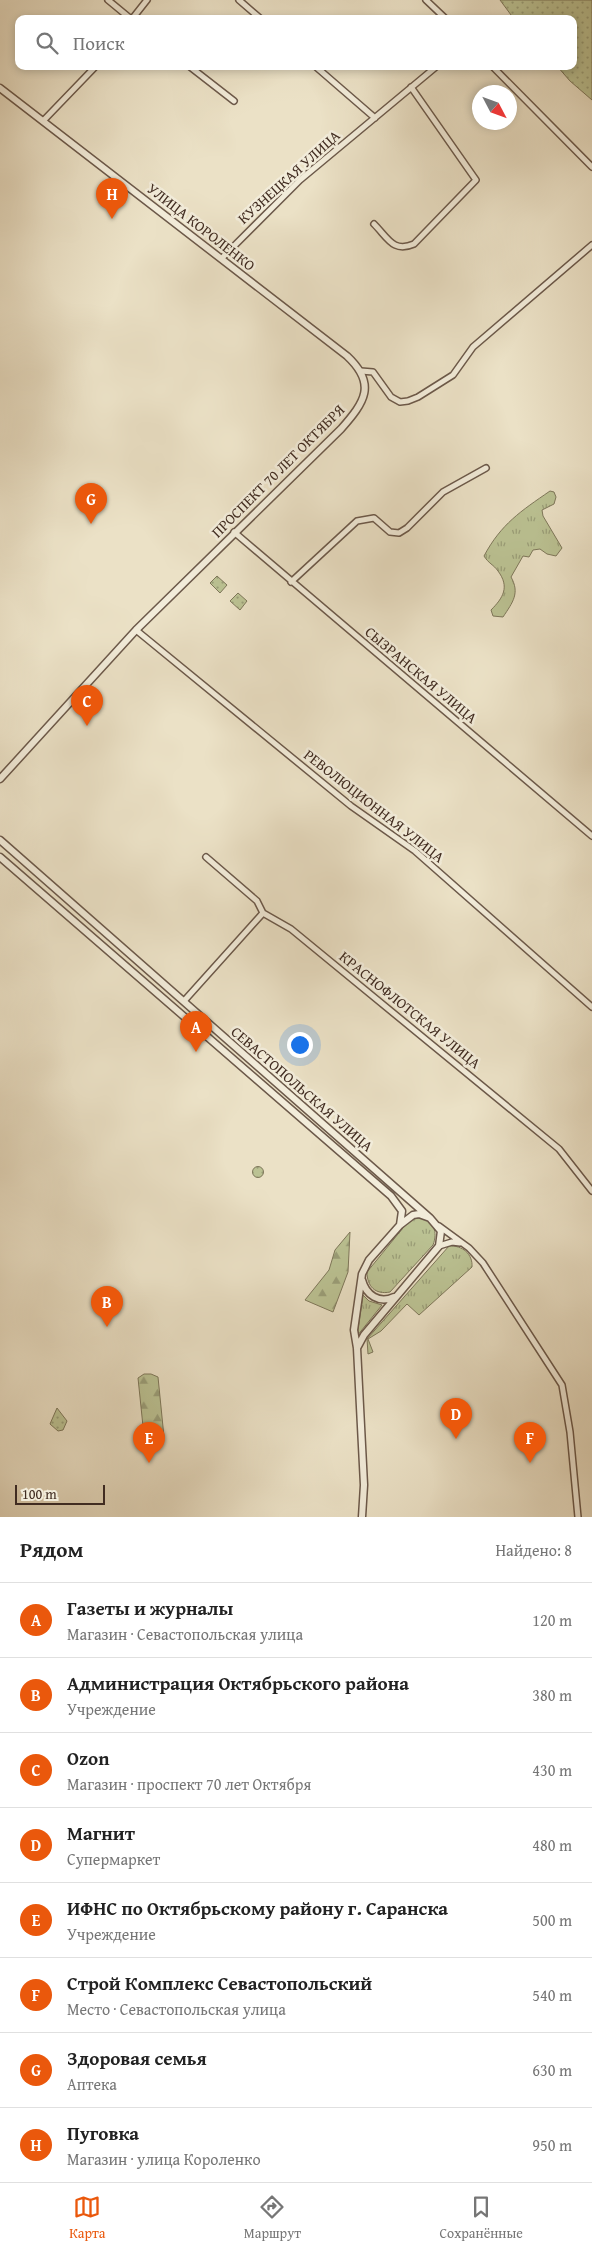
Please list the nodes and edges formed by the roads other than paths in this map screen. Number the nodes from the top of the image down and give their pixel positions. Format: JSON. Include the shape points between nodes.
{"nodes":[{"id":1,"x":108,"y":0,"type":"edge"},
{"id":2,"x":147,"y":0,"type":"edge"},
{"id":3,"x":239,"y":0,"type":"edge"},
{"id":4,"x":426,"y":0,"type":"edge"},
{"id":5,"x":126,"y":15,"type":"edge"},
{"id":6,"x":134,"y":15,"type":"edge"},
{"id":7,"x":256,"y":15,"type":"edge"},
{"id":8,"x":442,"y":15,"type":"edge"},
{"id":9,"x":92,"y":70,"type":"edge"},
{"id":10,"x":194,"y":70,"type":"edge"},
{"id":11,"x":320,"y":70,"type":"edge"},
{"id":12,"x":433,"y":70,"type":"edge"},
{"id":13,"x":496,"y":70,"type":"edge"},
{"id":14,"x":411,"y":87,"type":"junction"},
{"id":15,"x":0,"y":88,"type":"edge"},
{"id":16,"x":234,"y":101,"type":"dead end"},
{"id":17,"x":375,"y":118,"type":"junction"},
{"id":18,"x":43,"y":121,"type":"junction"},
{"id":19,"x":592,"y":167,"type":"edge"},
{"id":20,"x":374,"y":224,"type":"dead end"},
{"id":21,"x":592,"y":245,"type":"edge"},
{"id":22,"x":222,"y":258,"type":"junction"},
{"id":23,"x":360,"y":371,"type":"junction"},
{"id":24,"x":486,"y":468,"type":"dead end"},
{"id":25,"x":234,"y":532,"type":"junction"},
{"id":26,"x":291,"y":582,"type":"junction"},
{"id":27,"x":136,"y":630,"type":"junction"},
{"id":28,"x":0,"y":779,"type":"edge"},
{"id":29,"x":592,"y":836,"type":"edge"},
{"id":30,"x":0,"y":840,"type":"edge"},
{"id":31,"x":0,"y":857,"type":"edge"},
{"id":32,"x":206,"y":857,"type":"dead end"},
{"id":33,"x":58,"y":891,"type":"junction"},
{"id":34,"x":50,"y":900,"type":"junction"},
{"id":35,"x":82,"y":912,"type":"junction"},
{"id":36,"x":263,"y":913,"type":"junction"},
{"id":37,"x":75,"y":921,"type":"junction"},
{"id":38,"x":184,"y":1001,"type":"junction"},
{"id":39,"x":592,"y":1008,"type":"edge"},
{"id":40,"x":176,"y":1009,"type":"junction"},
{"id":41,"x":592,"y":1191,"type":"edge"},
{"id":42,"x":430,"y":1218,"type":"junction"},
{"id":43,"x":400,"y":1225,"type":"junction"},
{"id":44,"x":438,"y":1226,"type":"junction"},
{"id":45,"x":463,"y":1244,"type":"junction"},
{"id":46,"x":439,"y":1246,"type":"junction"},
{"id":47,"x":362,"y":1274,"type":"junction"},
{"id":48,"x":399,"y":1293,"type":"junction"},
{"id":49,"x":357,"y":1348,"type":"junction"},
{"id":50,"x":362,"y":1517,"type":"edge"},
{"id":51,"x":578,"y":1517,"type":"edge"}],
"edges":[{"from":1,"to":5,"type":"street"},
{"from":2,"to":6,"type":"street"},
{"from":3,"to":7,"type":"street"},
{"from":4,"to":8,"type":"street"},
{"from":9,"to":18,"type":"street"},
{"from":10,"to":16,"type":"street"},
{"from":11,"to":17,"type":"street"},
{"from":12,"to":14,"type":"street","name":"КУЗНЕЦКАЯ УЛИЦА"},
{"from":13,"to":19,"type":"street"},
{"from":14,"to":17,"type":"street","name":"КУЗНЕЦКАЯ УЛИЦА"},
{"from":14,"to":20,"type":"street","via":[[476,180],[414,244],[397,247]]},
{"from":15,"to":18,"type":"street","name":"УЛИЦА КОРОЛЕНКО"},
{"from":17,"to":22,"type":"street","name":"КУЗНЕЦКАЯ УЛИЦА","via":[[300,180]]},
{"from":18,"to":22,"type":"street","name":"УЛИЦА КОРОЛЕНКО"},
{"from":21,"to":23,"type":"street","via":[[473,347],[453,375],[418,397],[400,402],[391,396],[373,372]]},
{"from":22,"to":23,"type":"street","name":"УЛИЦА КОРОЛЕНКО","via":[[347,356]]},
{"from":23,"to":25,"type":"street","name":"ПРОСПЕКТ 70 ЛЕТ ОКТЯБРЯ","via":[[366,390],[354,414]]},
{"from":24,"to":26,"type":"street","via":[[443,492],[399,533],[390,532],[374,518],[357,520]]},
{"from":25,"to":26,"type":"street","name":"СЫЗРАНСКАЯ УЛИЦА"},
{"from":25,"to":27,"type":"street","name":"ПРОСПЕКТ 70 ЛЕТ ОКТЯБРЯ"},
{"from":26,"to":29,"type":"street","name":"СЫЗРАНСКАЯ УЛИЦА"},
{"from":27,"to":28,"type":"street","name":"ПРОСПЕКТ 70 ЛЕТ ОКТЯБРЯ"},
{"from":27,"to":39,"type":"street","name":"РЕВОЛЮЦИОННАЯ УЛИЦА","via":[[351,806],[415,852]]},
{"from":30,"to":33,"type":"street","name":"СЕВАСТОПОЛЬСКАЯ УЛИЦА"},
{"from":31,"to":34,"type":"street","name":"СЕВАСТОПОЛЬСКАЯ УЛИЦА"},
{"from":32,"to":36,"type":"street","name":"КРАСНОФЛОТСКАЯ УЛИЦА","via":[[257,901]]},
{"from":33,"to":34,"type":"street"},
{"from":33,"to":35,"type":"street","name":"СЕВАСТОПОЛЬСКАЯ УЛИЦА"},
{"from":34,"to":37,"type":"street","name":"СЕВАСТОПОЛЬСКАЯ УЛИЦА"},
{"from":35,"to":37,"type":"street"},
{"from":35,"to":38,"type":"street","name":"СЕВАСТОПОЛЬСКАЯ УЛИЦА"},
{"from":36,"to":38,"type":"street"},
{"from":36,"to":41,"type":"street","name":"КРАСНОФЛОТСКАЯ УЛИЦА","via":[[291,929],[559,1149]]},
{"from":37,"to":40,"type":"street","name":"СЕВАСТОПОЛЬСКАЯ УЛИЦА"},
{"from":38,"to":40,"type":"street"},
{"from":38,"to":42,"type":"street","name":"СЕВАСТОПОЛЬСКАЯ УЛИЦА"},
{"from":40,"to":43,"type":"street","name":"СЕВАСТОПОЛЬСКАЯ УЛИЦА","via":[[391,1196],[402,1211]]},
{"from":42,"to":43,"type":"street","via":[[419,1214]]},
{"from":42,"to":44,"type":"street","name":"СЕВАСТОПОЛЬСКАЯ УЛИЦА"},
{"from":43,"to":47,"type":"street","via":[[369,1260]]},
{"from":44,"to":45,"type":"street"},
{"from":44,"to":46,"type":"street"},
{"from":45,"to":46,"type":"street","via":[[452,1242]]},
{"from":45,"to":51,"type":"street","via":[[483,1263],[562,1385]]},
{"from":46,"to":48,"type":"street"},
{"from":47,"to":48,"type":"street","via":[[364,1287],[373,1297],[386,1300]]},
{"from":47,"to":49,"type":"street","via":[[354,1330]]},
{"from":48,"to":49,"type":"street"},
{"from":49,"to":50,"type":"street","via":[[364,1485]]}]}
